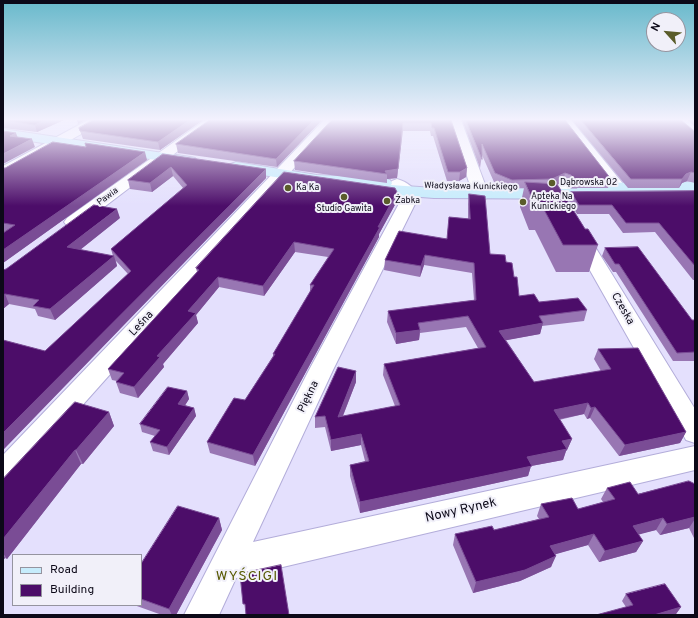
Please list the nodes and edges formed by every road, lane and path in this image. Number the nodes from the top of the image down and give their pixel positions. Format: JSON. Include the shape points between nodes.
{"nodes":[{"id":1,"x":44,"y":149,"type":"edge"},
{"id":2,"x":109,"y":149,"type":"edge"},
{"id":3,"x":173,"y":149,"type":"edge"},
{"id":4,"x":305,"y":149,"type":"edge"},
{"id":5,"x":465,"y":149,"type":"edge"},
{"id":6,"x":587,"y":149,"type":"edge"},
{"id":7,"x":162,"y":157,"type":"junction"},
{"id":8,"x":204,"y":163,"type":"edge"},
{"id":9,"x":219,"y":165,"type":"edge"},
{"id":10,"x":3,"y":172,"type":"edge"},
{"id":11,"x":282,"y":174,"type":"junction"},
{"id":12,"x":403,"y":188,"type":"junction"},
{"id":13,"x":693,"y":190,"type":"edge"},
{"id":14,"x":480,"y":191,"type":"junction"},
{"id":15,"x":559,"y":191,"type":"junction"},
{"id":16,"x":620,"y":191,"type":"junction"},
{"id":17,"x":60,"y":232,"type":"edge"},
{"id":18,"x":695,"y":432,"type":"edge"},
{"id":19,"x":695,"y":458,"type":"edge"},
{"id":20,"x":3,"y":474,"type":"edge"},
{"id":21,"x":227,"y":564,"type":"junction"},
{"id":22,"x":201,"y":615,"type":"edge"}],
"edges":[{"from":1,"to":10,"type":"street"},
{"from":2,"to":7,"type":"main road"},
{"from":3,"to":7,"type":"street","name":"Pawia"},
{"from":4,"to":11,"type":"street","name":"Leśna"},
{"from":5,"to":14,"type":"street"},
{"from":6,"to":16,"type":"street"},
{"from":7,"to":8,"type":"main road"},
{"from":7,"to":17,"type":"street","name":"Pawia"},
{"from":9,"to":11,"type":"main road","name":"Władysława Kunickiego"},
{"from":11,"to":12,"type":"main road","name":"Władysława Kunickiego","via":[[354,186]]},
{"from":11,"to":20,"type":"street","name":"Leśna"},
{"from":12,"to":14,"type":"main road","name":"Władysława Kunickiego"},
{"from":12,"to":21,"type":"street","name":"Piękna","via":[[410,198],[321,370]]},
{"from":13,"to":16,"type":"main road","name":"Władysława Kunickiego"},
{"from":14,"to":15,"type":"main road","name":"Władysława Kunickiego"},
{"from":15,"to":16,"type":"main road","name":"Władysława Kunickiego"},
{"from":15,"to":18,"type":"street","name":"Czeska"},
{"from":19,"to":21,"type":"street","name":"Nowy Rynek"},
{"from":21,"to":22,"type":"street","name":"Piękna"}]}
